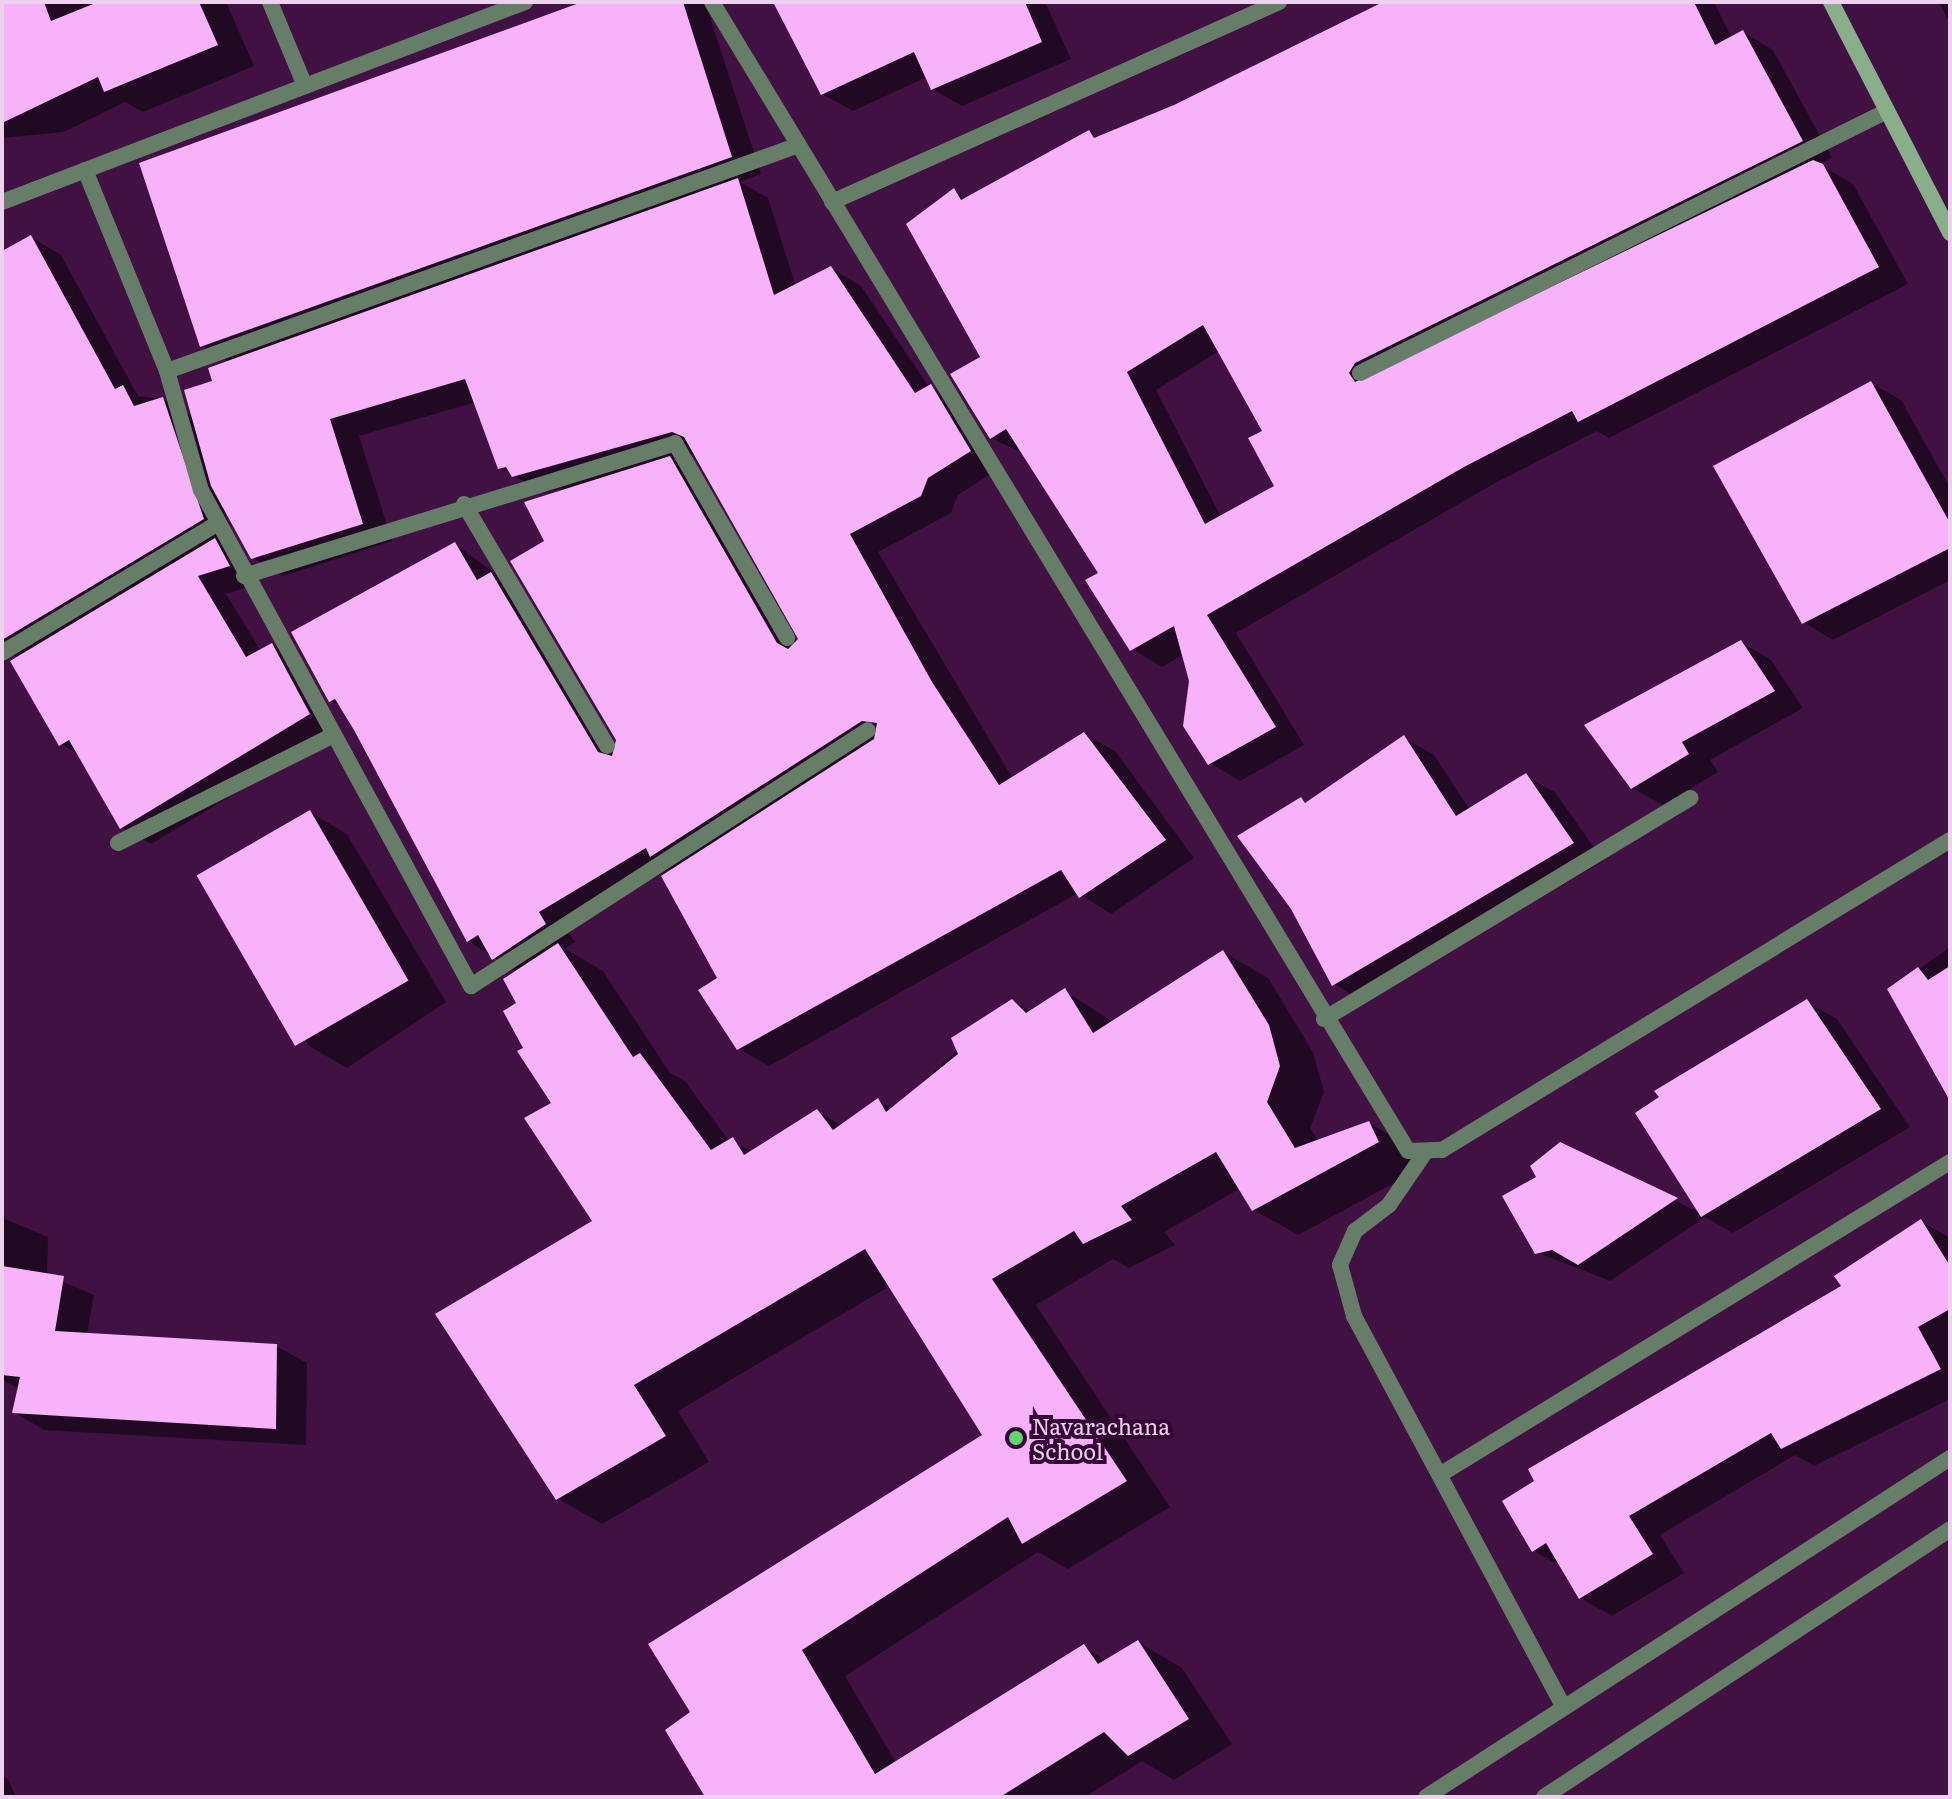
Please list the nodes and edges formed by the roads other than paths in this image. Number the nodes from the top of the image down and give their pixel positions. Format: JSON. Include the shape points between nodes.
{"nodes":[{"id":1,"x":270,"y":2,"type":"edge"},
{"id":2,"x":525,"y":2,"type":"edge"},
{"id":3,"x":712,"y":2,"type":"edge"},
{"id":4,"x":1279,"y":2,"type":"edge"},
{"id":5,"x":1831,"y":2,"type":"edge"},
{"id":6,"x":305,"y":86,"type":"junction"},
{"id":7,"x":1885,"y":112,"type":"junction"},
{"id":8,"x":796,"y":146,"type":"junction"},
{"id":9,"x":85,"y":170,"type":"junction"},
{"id":10,"x":2,"y":202,"type":"edge"},
{"id":11,"x":832,"y":202,"type":"junction"},
{"id":12,"x":1950,"y":233,"type":"edge"},
{"id":13,"x":167,"y":371,"type":"junction"},
{"id":14,"x":1360,"y":373,"type":"dead end"},
{"id":15,"x":464,"y":504,"type":"junction"},
{"id":16,"x":218,"y":523,"type":"junction"},
{"id":17,"x":244,"y":576,"type":"junction"},
{"id":18,"x":787,"y":638,"type":"dead end"},
{"id":19,"x":2,"y":653,"type":"edge"},
{"id":20,"x":868,"y":730,"type":"dead end"},
{"id":21,"x":332,"y":736,"type":"junction"},
{"id":22,"x":607,"y":746,"type":"dead end"},
{"id":23,"x":1691,"y":798,"type":"dead end"},
{"id":24,"x":1950,"y":840,"type":"edge"},
{"id":25,"x":118,"y":843,"type":"dead end"},
{"id":26,"x":1324,"y":1019,"type":"junction"},
{"id":27,"x":1424,"y":1154,"type":"junction"},
{"id":28,"x":1950,"y":1162,"type":"edge"},
{"id":29,"x":1950,"y":1458,"type":"edge"},
{"id":30,"x":1441,"y":1474,"type":"junction"},
{"id":31,"x":1950,"y":1529,"type":"edge"},
{"id":32,"x":1564,"y":1707,"type":"junction"},
{"id":33,"x":1426,"y":1797,"type":"edge"},
{"id":34,"x":1544,"y":1797,"type":"edge"}],
"edges":[{"from":1,"to":6,"type":"street"},
{"from":2,"to":6,"type":"street"},
{"from":3,"to":8,"type":"street"},
{"from":4,"to":11,"type":"street"},
{"from":5,"to":7,"type":"main road"},
{"from":6,"to":9,"type":"street"},
{"from":7,"to":12,"type":"main road"},
{"from":7,"to":14,"type":"street"},
{"from":8,"to":11,"type":"street"},
{"from":8,"to":13,"type":"street"},
{"from":9,"to":10,"type":"street"},
{"from":9,"to":13,"type":"street"},
{"from":11,"to":26,"type":"street"},
{"from":13,"to":16,"type":"street"},
{"from":15,"to":17,"type":"street"},
{"from":15,"to":18,"type":"street","via":[[675,443]]},
{"from":15,"to":22,"type":"street"},
{"from":16,"to":17,"type":"street"},
{"from":16,"to":19,"type":"street"},
{"from":17,"to":21,"type":"street"},
{"from":20,"to":21,"type":"street","via":[[471,986]]},
{"from":21,"to":25,"type":"street"},
{"from":23,"to":26,"type":"street"},
{"from":24,"to":27,"type":"street","via":[[1442,1150]]},
{"from":26,"to":27,"type":"street","via":[[1395,1136]]},
{"from":27,"to":30,"type":"street","via":[[1389,1205],[1355,1231],[1340,1265],[1354,1316]]},
{"from":28,"to":30,"type":"street"},
{"from":29,"to":32,"type":"street"},
{"from":30,"to":32,"type":"street"},
{"from":31,"to":34,"type":"street"},
{"from":32,"to":33,"type":"street"}]}
